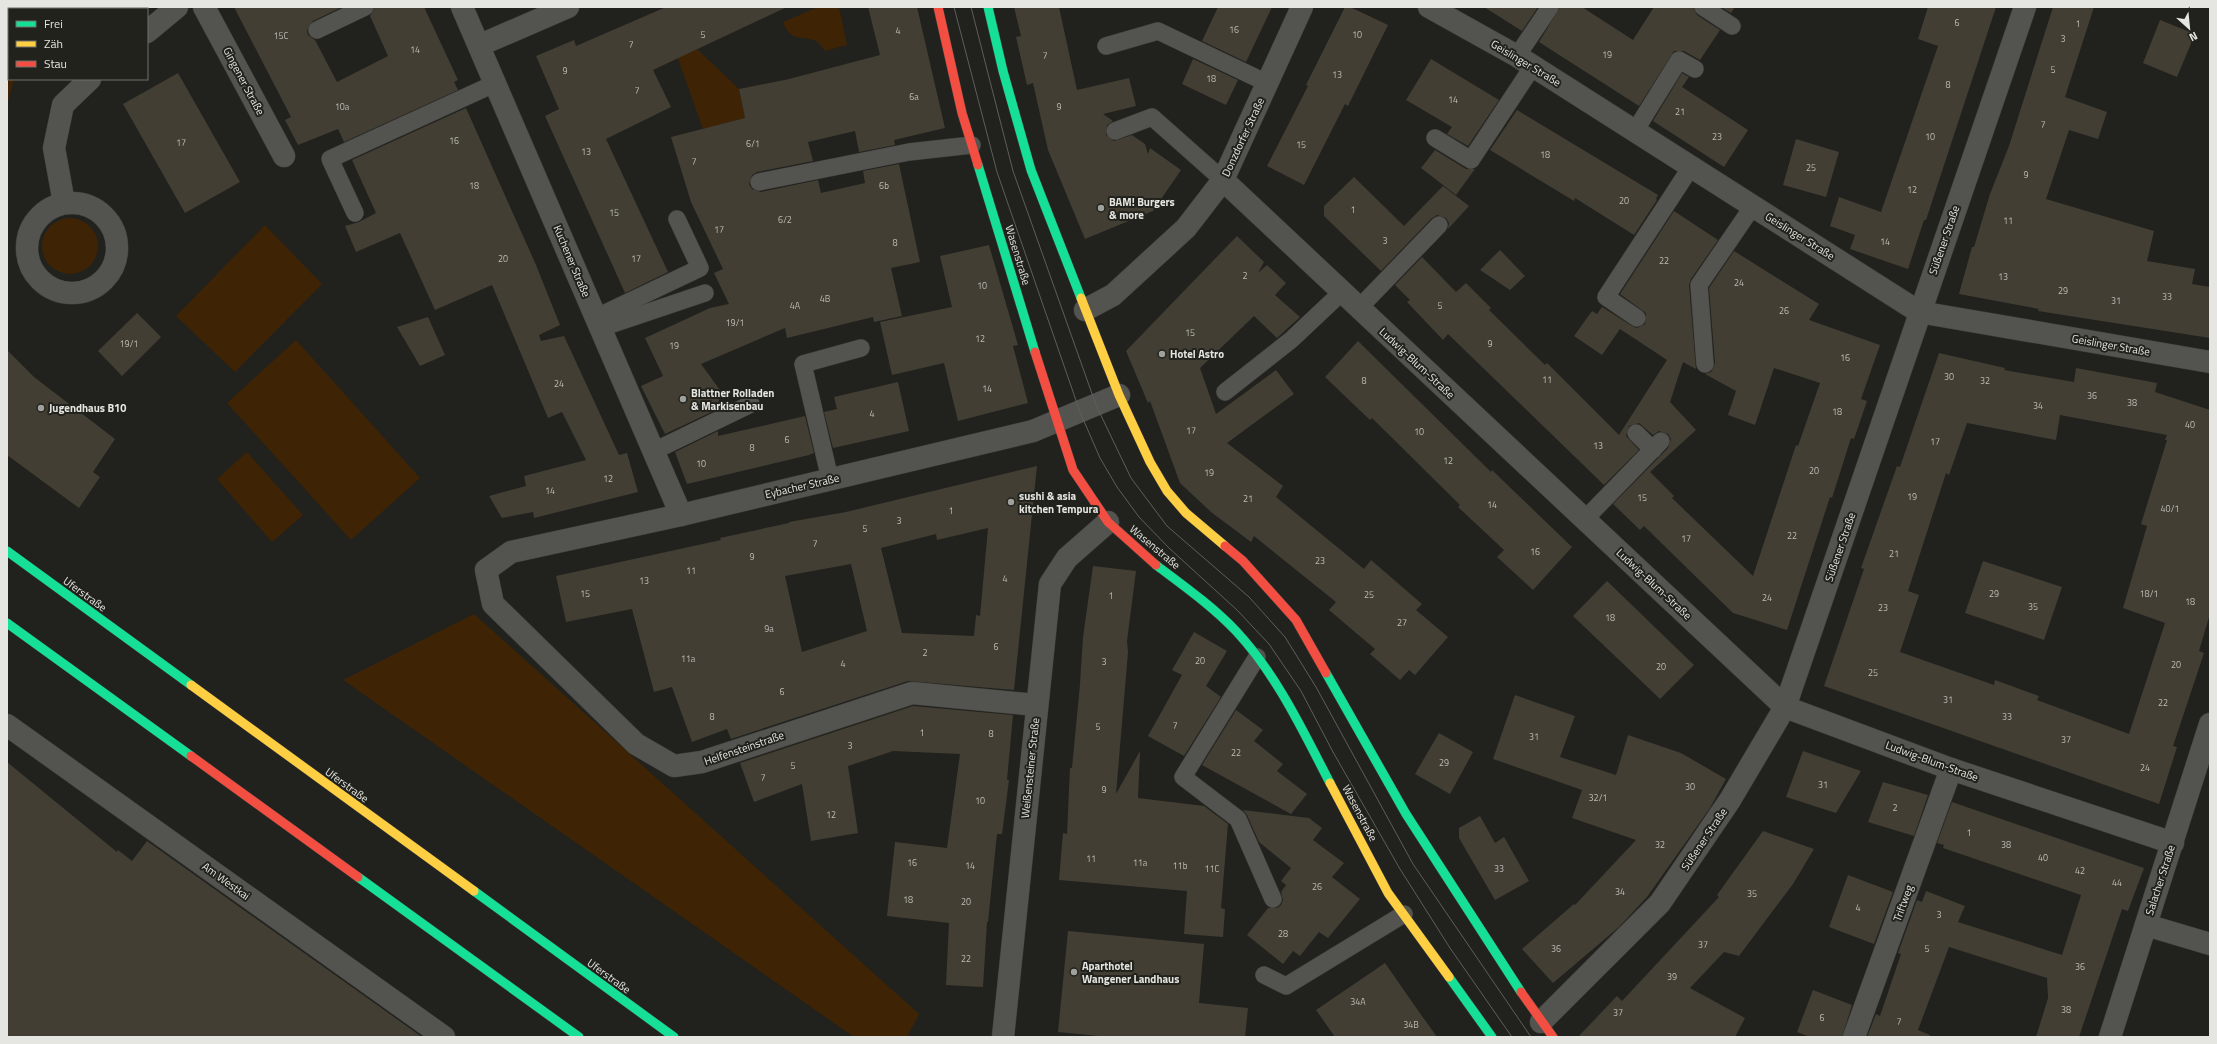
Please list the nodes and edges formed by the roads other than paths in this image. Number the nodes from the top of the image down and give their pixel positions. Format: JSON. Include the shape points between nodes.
{"nodes":[{"id":1,"x":178,"y":7,"type":"edge"},
{"id":2,"x":204,"y":7,"type":"edge"},
{"id":3,"x":365,"y":7,"type":"edge"},
{"id":4,"x":462,"y":7,"type":"edge"},
{"id":5,"x":568,"y":7,"type":"edge"},
{"id":6,"x":938,"y":7,"type":"edge"},
{"id":7,"x":988,"y":7,"type":"edge"},
{"id":8,"x":1302,"y":7,"type":"edge"},
{"id":9,"x":1429,"y":7,"type":"edge"},
{"id":10,"x":1550,"y":7,"type":"edge"},
{"id":11,"x":1703,"y":7,"type":"edge"},
{"id":12,"x":2026,"y":7,"type":"edge"},
{"id":13,"x":1732,"y":26,"type":"dead end"},
{"id":14,"x":317,"y":30,"type":"dead end"},
{"id":15,"x":148,"y":31,"type":"edge"},
{"id":16,"x":480,"y":45,"type":"junction"},
{"id":17,"x":1106,"y":46,"type":"dead end"},
{"id":18,"x":1525,"y":61,"type":"junction"},
{"id":19,"x":1695,"y":69,"type":"dead end"},
{"id":20,"x":89,"y":80,"type":"edge"},
{"id":21,"x":1268,"y":83,"type":"junction"},
{"id":22,"x":496,"y":84,"type":"junction"},
{"id":23,"x":1115,"y":131,"type":"dead end"},
{"id":24,"x":1635,"y":131,"type":"junction"},
{"id":25,"x":1436,"y":138,"type":"dead end"},
{"id":26,"x":972,"y":145,"type":"junction"},
{"id":27,"x":284,"y":156,"type":"dead end"},
{"id":28,"x":1691,"y":167,"type":"junction"},
{"id":29,"x":1223,"y":180,"type":"junction"},
{"id":30,"x":759,"y":182,"type":"dead end"},
{"id":31,"x":64,"y":203,"type":"junction"},
{"id":32,"x":1753,"y":206,"type":"junction"},
{"id":33,"x":355,"y":213,"type":"dead end"},
{"id":34,"x":677,"y":219,"type":"dead end"},
{"id":35,"x":1439,"y":226,"type":"dead end"},
{"id":36,"x":1342,"y":292,"type":"junction"},
{"id":37,"x":705,"y":293,"type":"dead end"},
{"id":38,"x":1359,"y":308,"type":"junction"},
{"id":39,"x":1085,"y":310,"type":"junction"},
{"id":40,"x":1919,"y":312,"type":"junction"},
{"id":41,"x":1637,"y":318,"type":"dead end"},
{"id":42,"x":599,"y":322,"type":"junction"},
{"id":43,"x":861,"y":348,"type":"dead end"},
{"id":44,"x":2210,"y":362,"type":"edge"},
{"id":45,"x":1705,"y":364,"type":"dead end"},
{"id":46,"x":1225,"y":392,"type":"dead end"},
{"id":47,"x":1119,"y":396,"type":"junction"},
{"id":48,"x":752,"y":404,"type":"dead end"},
{"id":49,"x":1056,"y":422,"type":"junction"},
{"id":50,"x":1636,"y":433,"type":"dead end"},
{"id":51,"x":654,"y":451,"type":"junction"},
{"id":52,"x":830,"y":479,"type":"junction"},
{"id":53,"x":681,"y":515,"type":"junction"},
{"id":54,"x":1585,"y":519,"type":"junction"},
{"id":55,"x":1108,"y":522,"type":"junction"},
{"id":56,"x":7,"y":552,"type":"edge"},
{"id":57,"x":486,"y":570,"type":"joint"},
{"id":58,"x":7,"y":623,"type":"edge"},
{"id":59,"x":1257,"y":657,"type":"junction"},
{"id":60,"x":1036,"y":705,"type":"junction"},
{"id":61,"x":1785,"y":707,"type":"junction"},
{"id":62,"x":2210,"y":724,"type":"edge"},
{"id":63,"x":7,"y":725,"type":"edge"},
{"id":64,"x":1951,"y":769,"type":"junction"},
{"id":65,"x":2173,"y":843,"type":"junction"},
{"id":66,"x":1273,"y":899,"type":"dead end"},
{"id":67,"x":1404,"y":914,"type":"junction"},
{"id":68,"x":2146,"y":925,"type":"junction"},
{"id":69,"x":2210,"y":944,"type":"edge"},
{"id":70,"x":1264,"y":975,"type":"dead end"},
{"id":71,"x":1547,"y":1030,"type":"edge"},
{"id":72,"x":444,"y":1037,"type":"edge"},
{"id":73,"x":580,"y":1037,"type":"edge"},
{"id":74,"x":674,"y":1037,"type":"edge"},
{"id":75,"x":1003,"y":1037,"type":"edge"},
{"id":76,"x":1492,"y":1037,"type":"edge"},
{"id":77,"x":1854,"y":1037,"type":"edge"},
{"id":78,"x":2110,"y":1037,"type":"edge"}],
"edges":[{"from":1,"to":15,"type":"street"},
{"from":2,"to":27,"type":"street","name":"Gingener Straße"},
{"from":3,"to":14,"type":"lane"},
{"from":4,"to":16,"type":"street","name":"Kuchener Straße"},
{"from":5,"to":16,"type":"street"},
{"from":6,"to":26,"type":"main road","name":"Wasenstraße"},
{"from":7,"to":39,"type":"main road","via":[[1002,71],[1031,170]]},
{"from":8,"to":21,"type":"street","name":"Donzdorfer Straße"},
{"from":9,"to":18,"type":"street","name":"Geislinger Straße"},
{"from":10,"to":18,"type":"lane"},
{"from":11,"to":13,"type":"lane"},
{"from":12,"to":40,"type":"street","name":"Süßener Straße"},
{"from":16,"to":22,"type":"street","name":"Kuchener Straße"},
{"from":17,"to":21,"type":"lane","via":[[1158,31]]},
{"from":18,"to":24,"type":"street","name":"Geislinger Straße"},
{"from":18,"to":25,"type":"lane","via":[[1471,160]]},
{"from":19,"to":24,"type":"lane","via":[[1679,60]]},
{"from":20,"to":31,"type":"street","via":[[63,104],[54,148]]},
{"from":21,"to":29,"type":"street","name":"Donzdorfer Straße"},
{"from":22,"to":33,"type":"lane","via":[[330,159]]},
{"from":22,"to":42,"type":"street","name":"Kuchener Straße"},
{"from":23,"to":29,"type":"lane","via":[[1152,117]]},
{"from":24,"to":28,"type":"street","name":"Geislinger Straße"},
{"from":26,"to":30,"type":"lane","via":[[909,152]]},
{"from":26,"to":49,"type":"main road","name":"Wasenstraße"},
{"from":28,"to":32,"type":"street","name":"Geislinger Straße"},
{"from":28,"to":41,"type":"lane","via":[[1606,297]]},
{"from":29,"to":36,"type":"street","name":"Ludwig-Blum-Straße"},
{"from":29,"to":39,"type":"street","name":"Donzdorfer Straße","via":[[1180,233],[1112,296]]},
{"from":31,"to":31,"type":"street","via":[[79,203],[93,208],[105,217],[113,229],[117,243],[116,258],[110,272],[101,283],[88,290],[74,293],[59,292],[46,286],[29,264],[26,251],[32,225],[52,207]]},
{"from":32,"to":40,"type":"street","name":"Geislinger Straße"},
{"from":32,"to":45,"type":"lane","via":[[1699,285]]},
{"from":34,"to":42,"type":"lane","via":[[700,268]]},
{"from":35,"to":38,"type":"lane"},
{"from":36,"to":38,"type":"street","name":"Ludwig-Blum-Straße"},
{"from":36,"to":46,"type":"lane","via":[[1291,340]]},
{"from":37,"to":42,"type":"lane"},
{"from":38,"to":54,"type":"street","name":"Ludwig-Blum-Straße"},
{"from":39,"to":47,"type":"main road"},
{"from":40,"to":44,"type":"street","name":"Geislinger Straße"},
{"from":40,"to":61,"type":"street","name":"Süßener Straße"},
{"from":42,"to":51,"type":"street","name":"Kuchener Straße"},
{"from":43,"to":52,"type":"lane","via":[[803,364]]},
{"from":47,"to":49,"type":"street","name":"Eybacher Straße"},
{"from":47,"to":71,"type":"main road","via":[[1150,462],[1167,491],[1186,513],[1243,561],[1296,620],[1406,814]]},
{"from":48,"to":51,"type":"lane"},
{"from":49,"to":52,"type":"street","name":"Eybacher Straße","via":[[1033,431]]},
{"from":49,"to":55,"type":"main road","name":"Wasenstraße","via":[[1073,470]]},
{"from":50,"to":54,"type":"lane","via":[[1657,446]]},
{"from":51,"to":53,"type":"street","name":"Kuchener Straße"},
{"from":52,"to":53,"type":"street","name":"Eybacher Straße"},
{"from":53,"to":57,"type":"street","name":"Eybacher Straße","via":[[511,552]]},
{"from":54,"to":61,"type":"street","name":"Ludwig-Blum-Straße"},
{"from":55,"to":59,"type":"main road","name":"Wasenstraße","via":[[1204,602],[1236,631]]},
{"from":55,"to":60,"type":"street","name":"Weißensteiner Straße","via":[[1067,558],[1050,584]]},
{"from":56,"to":74,"type":"main road","name":"Uferstraße"},
{"from":57,"to":60,"type":"street","name":"Helfensteinstraße","via":[[493,604],[636,744],[674,766],[702,762],[912,693]]},
{"from":58,"to":73,"type":"main road"},
{"from":59,"to":66,"type":"lane","via":[[1183,777],[1238,819]]},
{"from":59,"to":67,"type":"main road","name":"Wasenstraße","via":[[1294,714],[1388,892]]},
{"from":60,"to":75,"type":"street","name":"Weißensteiner Straße"},
{"from":61,"to":64,"type":"street","name":"Ludwig-Blum-Straße"},
{"from":61,"to":71,"type":"street","name":"Süßener Straße","via":[[1730,800],[1660,903]]},
{"from":62,"to":65,"type":"street","name":"Salacher Straße"},
{"from":63,"to":72,"type":"street","name":"Am Westkai"},
{"from":64,"to":65,"type":"street","name":"Ludwig-Blum-Straße"},
{"from":64,"to":77,"type":"street","name":"Triftweg"},
{"from":65,"to":68,"type":"street","name":"Salacher Straße"},
{"from":67,"to":70,"type":"lane","via":[[1286,986]]},
{"from":67,"to":76,"type":"main road","name":"Wasenstraße"},
{"from":68,"to":69,"type":"street"},
{"from":68,"to":78,"type":"street","name":"Salacher Straße"}]}
